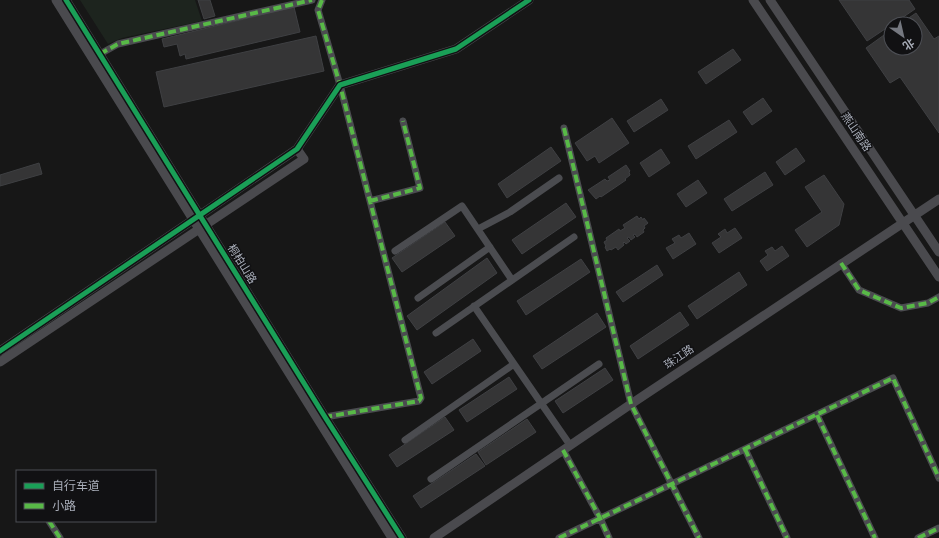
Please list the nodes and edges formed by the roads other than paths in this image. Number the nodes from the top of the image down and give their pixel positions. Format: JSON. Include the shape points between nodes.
{"nodes":[{"id":1,"x":56,"y":0,"type":"edge"},
{"id":2,"x":66,"y":0,"type":"edge"},
{"id":3,"x":312,"y":0,"type":"edge"},
{"id":4,"x":322,"y":0,"type":"edge"},
{"id":5,"x":530,"y":0,"type":"edge"},
{"id":6,"x":753,"y":0,"type":"edge"},
{"id":7,"x":770,"y":0,"type":"edge"},
{"id":8,"x":100,"y":54,"type":"junction"},
{"id":9,"x":340,"y":85,"type":"junction"},
{"id":10,"x":403,"y":121,"type":"dead end"},
{"id":11,"x":564,"y":128,"type":"dead end"},
{"id":12,"x":297,"y":149,"type":"junction"},
{"id":13,"x":559,"y":178,"type":"dead end"},
{"id":14,"x":939,"y":199,"type":"edge"},
{"id":15,"x":370,"y":201,"type":"junction"},
{"id":16,"x":915,"y":215,"type":"junction"},
{"id":17,"x":197,"y":218,"type":"junction"},
{"id":18,"x":903,"y":224,"type":"junction"},
{"id":19,"x":202,"y":227,"type":"junction"},
{"id":20,"x":478,"y":229,"type":"junction"},
{"id":21,"x":574,"y":237,"type":"dead end"},
{"id":22,"x":490,"y":247,"type":"junction"},
{"id":23,"x":395,"y":251,"type":"dead end"},
{"id":24,"x":939,"y":252,"type":"edge"},
{"id":25,"x":841,"y":263,"type":"junction"},
{"id":26,"x":939,"y":277,"type":"edge"},
{"id":27,"x":512,"y":280,"type":"junction"},
{"id":28,"x":939,"y":296,"type":"edge"},
{"id":29,"x":418,"y":298,"type":"dead end"},
{"id":30,"x":474,"y":306,"type":"junction"},
{"id":31,"x":436,"y":333,"type":"dead end"},
{"id":32,"x":0,"y":351,"type":"edge"},
{"id":33,"x":0,"y":362,"type":"edge"},
{"id":34,"x":514,"y":364,"type":"junction"},
{"id":35,"x":599,"y":364,"type":"dead end"},
{"id":36,"x":541,"y":403,"type":"junction"},
{"id":37,"x":631,"y":404,"type":"junction"},
{"id":38,"x":817,"y":415,"type":"junction"},
{"id":39,"x":325,"y":417,"type":"junction"},
{"id":40,"x":405,"y":440,"type":"dead end"},
{"id":41,"x":566,"y":448,"type":"junction"},
{"id":42,"x":745,"y":449,"type":"junction"},
{"id":43,"x":939,"y":478,"type":"edge"},
{"id":44,"x":431,"y":479,"type":"dead end"},
{"id":45,"x":672,"y":484,"type":"junction"},
{"id":46,"x":600,"y":518,"type":"junction"},
{"id":47,"x":50,"y":522,"type":"edge"},
{"id":48,"x":939,"y":528,"type":"edge"},
{"id":49,"x":60,"y":538,"type":"edge"},
{"id":50,"x":392,"y":538,"type":"edge"},
{"id":51,"x":402,"y":538,"type":"edge"},
{"id":52,"x":434,"y":538,"type":"edge"},
{"id":53,"x":559,"y":538,"type":"edge"},
{"id":54,"x":609,"y":538,"type":"edge"},
{"id":55,"x":699,"y":538,"type":"edge"},
{"id":56,"x":787,"y":538,"type":"edge"},
{"id":57,"x":875,"y":538,"type":"edge"},
{"id":58,"x":918,"y":538,"type":"edge"}],
"edges":[{"from":1,"to":17,"type":"street","name":"桐柏山路"},
{"from":2,"to":8,"type":"street","name":"桐柏山路"},
{"from":3,"to":8,"type":"street","via":[[118,44]]},
{"from":4,"to":9,"type":"street","via":[[318,10]]},
{"from":5,"to":9,"type":"street","via":[[456,50]]},
{"from":6,"to":18,"type":"street","name":"燕山南路"},
{"from":7,"to":16,"type":"street","name":"燕山南路"},
{"from":8,"to":17,"type":"street","name":"桐柏山路"},
{"from":9,"to":12,"type":"street"},
{"from":9,"to":15,"type":"street"},
{"from":10,"to":15,"type":"street","via":[[420,188]]},
{"from":11,"to":37,"type":"street"},
{"from":12,"to":17,"type":"street"},
{"from":12,"to":19,"type":"street","via":[[304,159]]},
{"from":13,"to":20,"type":"street","via":[[510,212]]},
{"from":14,"to":16,"type":"street","name":"珠江路"},
{"from":15,"to":39,"type":"street","via":[[421,398],[419,401]]},
{"from":16,"to":18,"type":"street","name":"珠江路"},
{"from":16,"to":24,"type":"street","name":"燕山南路"},
{"from":17,"to":19,"type":"street","name":"桐柏山路"},
{"from":17,"to":32,"type":"street"},
{"from":18,"to":25,"type":"street","name":"珠江路"},
{"from":18,"to":26,"type":"street","name":"燕山南路"},
{"from":19,"to":33,"type":"street"},
{"from":19,"to":39,"type":"street","name":"桐柏山路"},
{"from":19,"to":50,"type":"street","name":"桐柏山路"},
{"from":20,"to":22,"type":"street"},
{"from":20,"to":23,"type":"street","via":[[462,206]]},
{"from":21,"to":27,"type":"street"},
{"from":22,"to":27,"type":"street"},
{"from":22,"to":29,"type":"street"},
{"from":25,"to":28,"type":"street","via":[[859,290],[901,308],[928,303]]},
{"from":25,"to":37,"type":"street","name":"珠江路"},
{"from":27,"to":30,"type":"street"},
{"from":30,"to":31,"type":"street"},
{"from":30,"to":34,"type":"street"},
{"from":34,"to":36,"type":"street"},
{"from":34,"to":40,"type":"street"},
{"from":35,"to":36,"type":"street"},
{"from":36,"to":41,"type":"street"},
{"from":36,"to":44,"type":"street"},
{"from":37,"to":41,"type":"street","name":"珠江路"},
{"from":37,"to":45,"type":"street"},
{"from":38,"to":42,"type":"street"},
{"from":38,"to":43,"type":"street","via":[[893,378]]},
{"from":38,"to":57,"type":"street"},
{"from":39,"to":51,"type":"street","name":"桐柏山路"},
{"from":41,"to":46,"type":"street"},
{"from":41,"to":52,"type":"street","name":"珠江路"},
{"from":42,"to":45,"type":"street"},
{"from":42,"to":56,"type":"street"},
{"from":45,"to":46,"type":"street"},
{"from":45,"to":55,"type":"street"},
{"from":46,"to":53,"type":"street"},
{"from":46,"to":54,"type":"street"},
{"from":47,"to":49,"type":"street"},
{"from":48,"to":58,"type":"street"}]}
